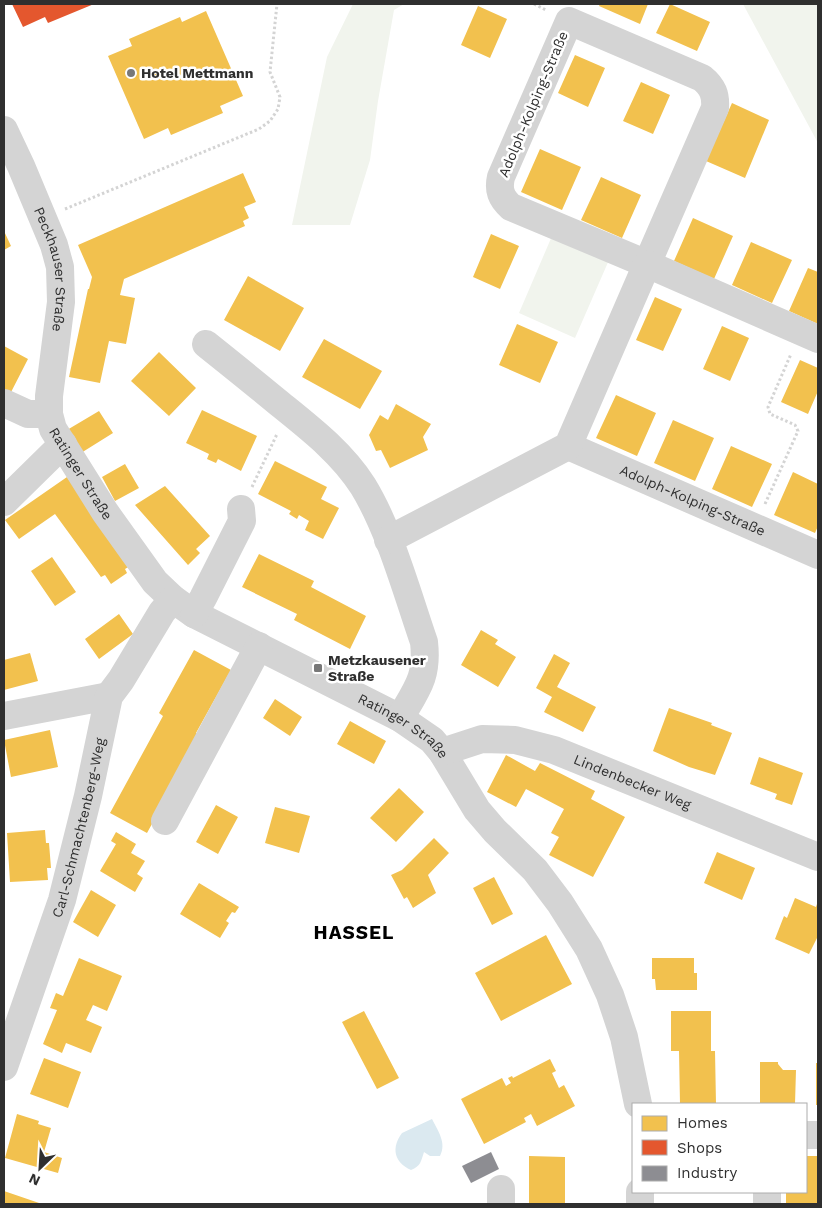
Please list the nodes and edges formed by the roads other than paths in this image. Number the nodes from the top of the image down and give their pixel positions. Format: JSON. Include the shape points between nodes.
{"nodes":[{"id":1,"x":4,"y":130,"type":"edge"},
{"id":2,"x":647,"y":264,"type":"junction"},
{"id":3,"x":810,"y":335,"type":"edge"},
{"id":4,"x":206,"y":344,"type":"dead end"},
{"id":5,"x":4,"y":403,"type":"edge"},
{"id":6,"x":49,"y":414,"type":"junction"},
{"id":7,"x":63,"y":444,"type":"junction"},
{"id":8,"x":568,"y":446,"type":"junction"},
{"id":9,"x":4,"y":502,"type":"edge"},
{"id":10,"x":241,"y":509,"type":"road end"},
{"id":11,"x":388,"y":540,"type":"junction"},
{"id":12,"x":818,"y":555,"type":"edge"},
{"id":13,"x":183,"y":606,"type":"junction"},
{"id":14,"x":259,"y":646,"type":"junction"},
{"id":15,"x":109,"y":696,"type":"junction"},
{"id":16,"x":4,"y":716,"type":"edge"},
{"id":17,"x":400,"y":718,"type":"junction"},
{"id":18,"x":442,"y":752,"type":"junction"},
{"id":19,"x":165,"y":821,"type":"dead end"},
{"id":20,"x":818,"y":857,"type":"edge"},
{"id":21,"x":4,"y":1067,"type":"edge"},
{"id":22,"x":638,"y":1103,"type":"edge"}],
"edges":[{"from":1,"to":6,"type":"street","name":"Peckhauser Straße","via":[[43,218],[60,267],[60,302]]},
{"from":2,"to":2,"type":"street","name":"Adolph-Kolping-Straße","via":[[715,108],[716,98],[710,85],[702,78],[569,21],[501,177],[499,186],[503,199],[511,207]]},
{"from":2,"to":3,"type":"street","name":"Adolph-Kolping-Straße"},
{"from":2,"to":8,"type":"street","name":"Adolph-Kolping-Straße"},
{"from":4,"to":11,"type":"street","via":[[329,444],[349,466],[376,508]]},
{"from":5,"to":6,"type":"street","via":[[28,414]]},
{"from":6,"to":7,"type":"street","name":"Ratinger Straße","via":[[53,429]]},
{"from":7,"to":9,"type":"street"},
{"from":7,"to":13,"type":"street","name":"Ratinger Straße","via":[[105,512],[156,582]]},
{"from":8,"to":11,"type":"street"},
{"from":8,"to":12,"type":"street","name":"Adolph-Kolping-Straße"},
{"from":10,"to":13,"type":"street","name":"Carl-Schmachtenberg-Weg","via":[[242,521],[203,598]]},
{"from":11,"to":17,"type":"street","via":[[424,642],[426,658],[423,677]]},
{"from":13,"to":14,"type":"street","name":"Ratinger Straße"},
{"from":13,"to":15,"type":"street","name":"Carl-Schmachtenberg-Weg","via":[[162,612]]},
{"from":14,"to":17,"type":"street","name":"Ratinger Straße"},
{"from":14,"to":19,"type":"street"},
{"from":15,"to":16,"type":"street"},
{"from":15,"to":21,"type":"street","name":"Carl-Schmachtenberg-Weg","via":[[62,900]]},
{"from":17,"to":18,"type":"street","name":"Ratinger Straße","via":[[432,740]]},
{"from":18,"to":20,"type":"street","name":"Lindenbecker Weg","via":[[482,739],[515,740],[554,750]]},
{"from":18,"to":22,"type":"street","name":"Ratinger Straße","via":[[477,810],[535,870],[589,948],[624,1037]]}]}
